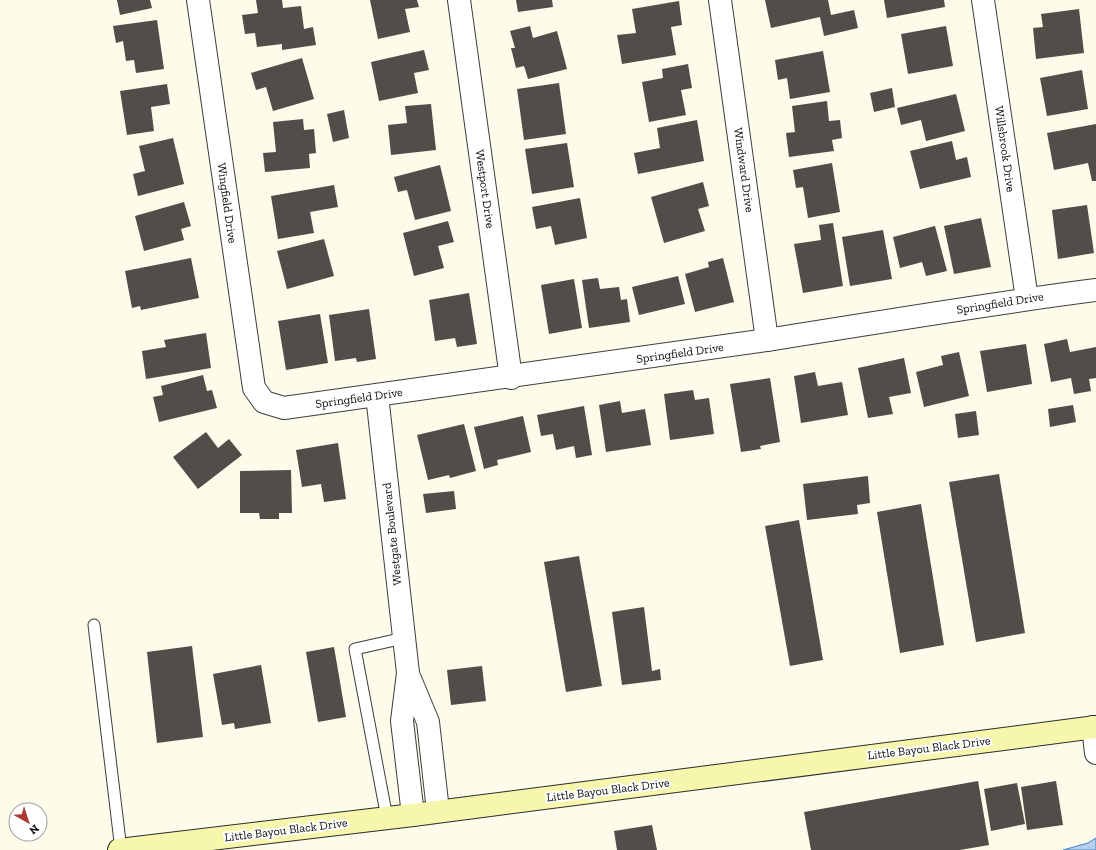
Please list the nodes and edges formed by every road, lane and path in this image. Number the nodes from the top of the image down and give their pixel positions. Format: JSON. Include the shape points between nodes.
{"nodes":[{"id":1,"x":198,"y":0,"type":"edge"},
{"id":2,"x":459,"y":0,"type":"edge"},
{"id":3,"x":720,"y":0,"type":"edge"},
{"id":4,"x":983,"y":0,"type":"edge"},
{"id":5,"x":1096,"y":290,"type":"edge"},
{"id":6,"x":1027,"y":298,"type":"junction"},
{"id":7,"x":767,"y":340,"type":"junction"},
{"id":8,"x":511,"y":378,"type":"junction"},
{"id":9,"x":377,"y":395,"type":"junction"},
{"id":10,"x":264,"y":402,"type":"joint"},
{"id":11,"x":94,"y":625,"type":"dead end"},
{"id":12,"x":404,"y":638,"type":"junction"},
{"id":13,"x":408,"y":673,"type":"junction"},
{"id":14,"x":1094,"y":727,"type":"edge"},
{"id":15,"x":1096,"y":753,"type":"edge"},
{"id":16,"x":438,"y":811,"type":"junction"},
{"id":17,"x":414,"y":815,"type":"junction"},
{"id":18,"x":386,"y":818,"type":"junction"},
{"id":19,"x":120,"y":850,"type":"edge"}],
"edges":[{"from":1,"to":10,"type":"street","name":"Wingfield Drive","via":[[254,388]]},
{"from":2,"to":8,"type":"street","name":"Westport Drive"},
{"from":3,"to":7,"type":"street","name":"Windward Drive"},
{"from":4,"to":6,"type":"street","name":"Willsbrook Drive"},
{"from":5,"to":6,"type":"street","name":"Springfield Drive"},
{"from":6,"to":7,"type":"street","name":"Springfield Drive"},
{"from":7,"to":8,"type":"street","name":"Springfield Drive"},
{"from":8,"to":9,"type":"street","name":"Springfield Drive"},
{"from":9,"to":10,"type":"street","name":"Springfield Drive","via":[[284,408]]},
{"from":9,"to":12,"type":"street","name":"Westgate Boulevard"},
{"from":11,"to":19,"type":"lane"},
{"from":12,"to":13,"type":"street","name":"Westgate Boulevard"},
{"from":12,"to":18,"type":"lane","via":[[355,649]]},
{"from":13,"to":16,"type":"street","name":"Westgate Boulevard","via":[[428,722]]},
{"from":13,"to":17,"type":"street","name":"Westgate Boulevard","via":[[402,721]]},
{"from":14,"to":15,"type":"street"},
{"from":14,"to":16,"type":"main road","name":"Little Bayou Black Drive"},
{"from":16,"to":17,"type":"main road","name":"Little Bayou Black Drive"},
{"from":17,"to":18,"type":"main road","name":"Little Bayou Black Drive"},
{"from":18,"to":19,"type":"main road","name":"Little Bayou Black Drive"}]}
